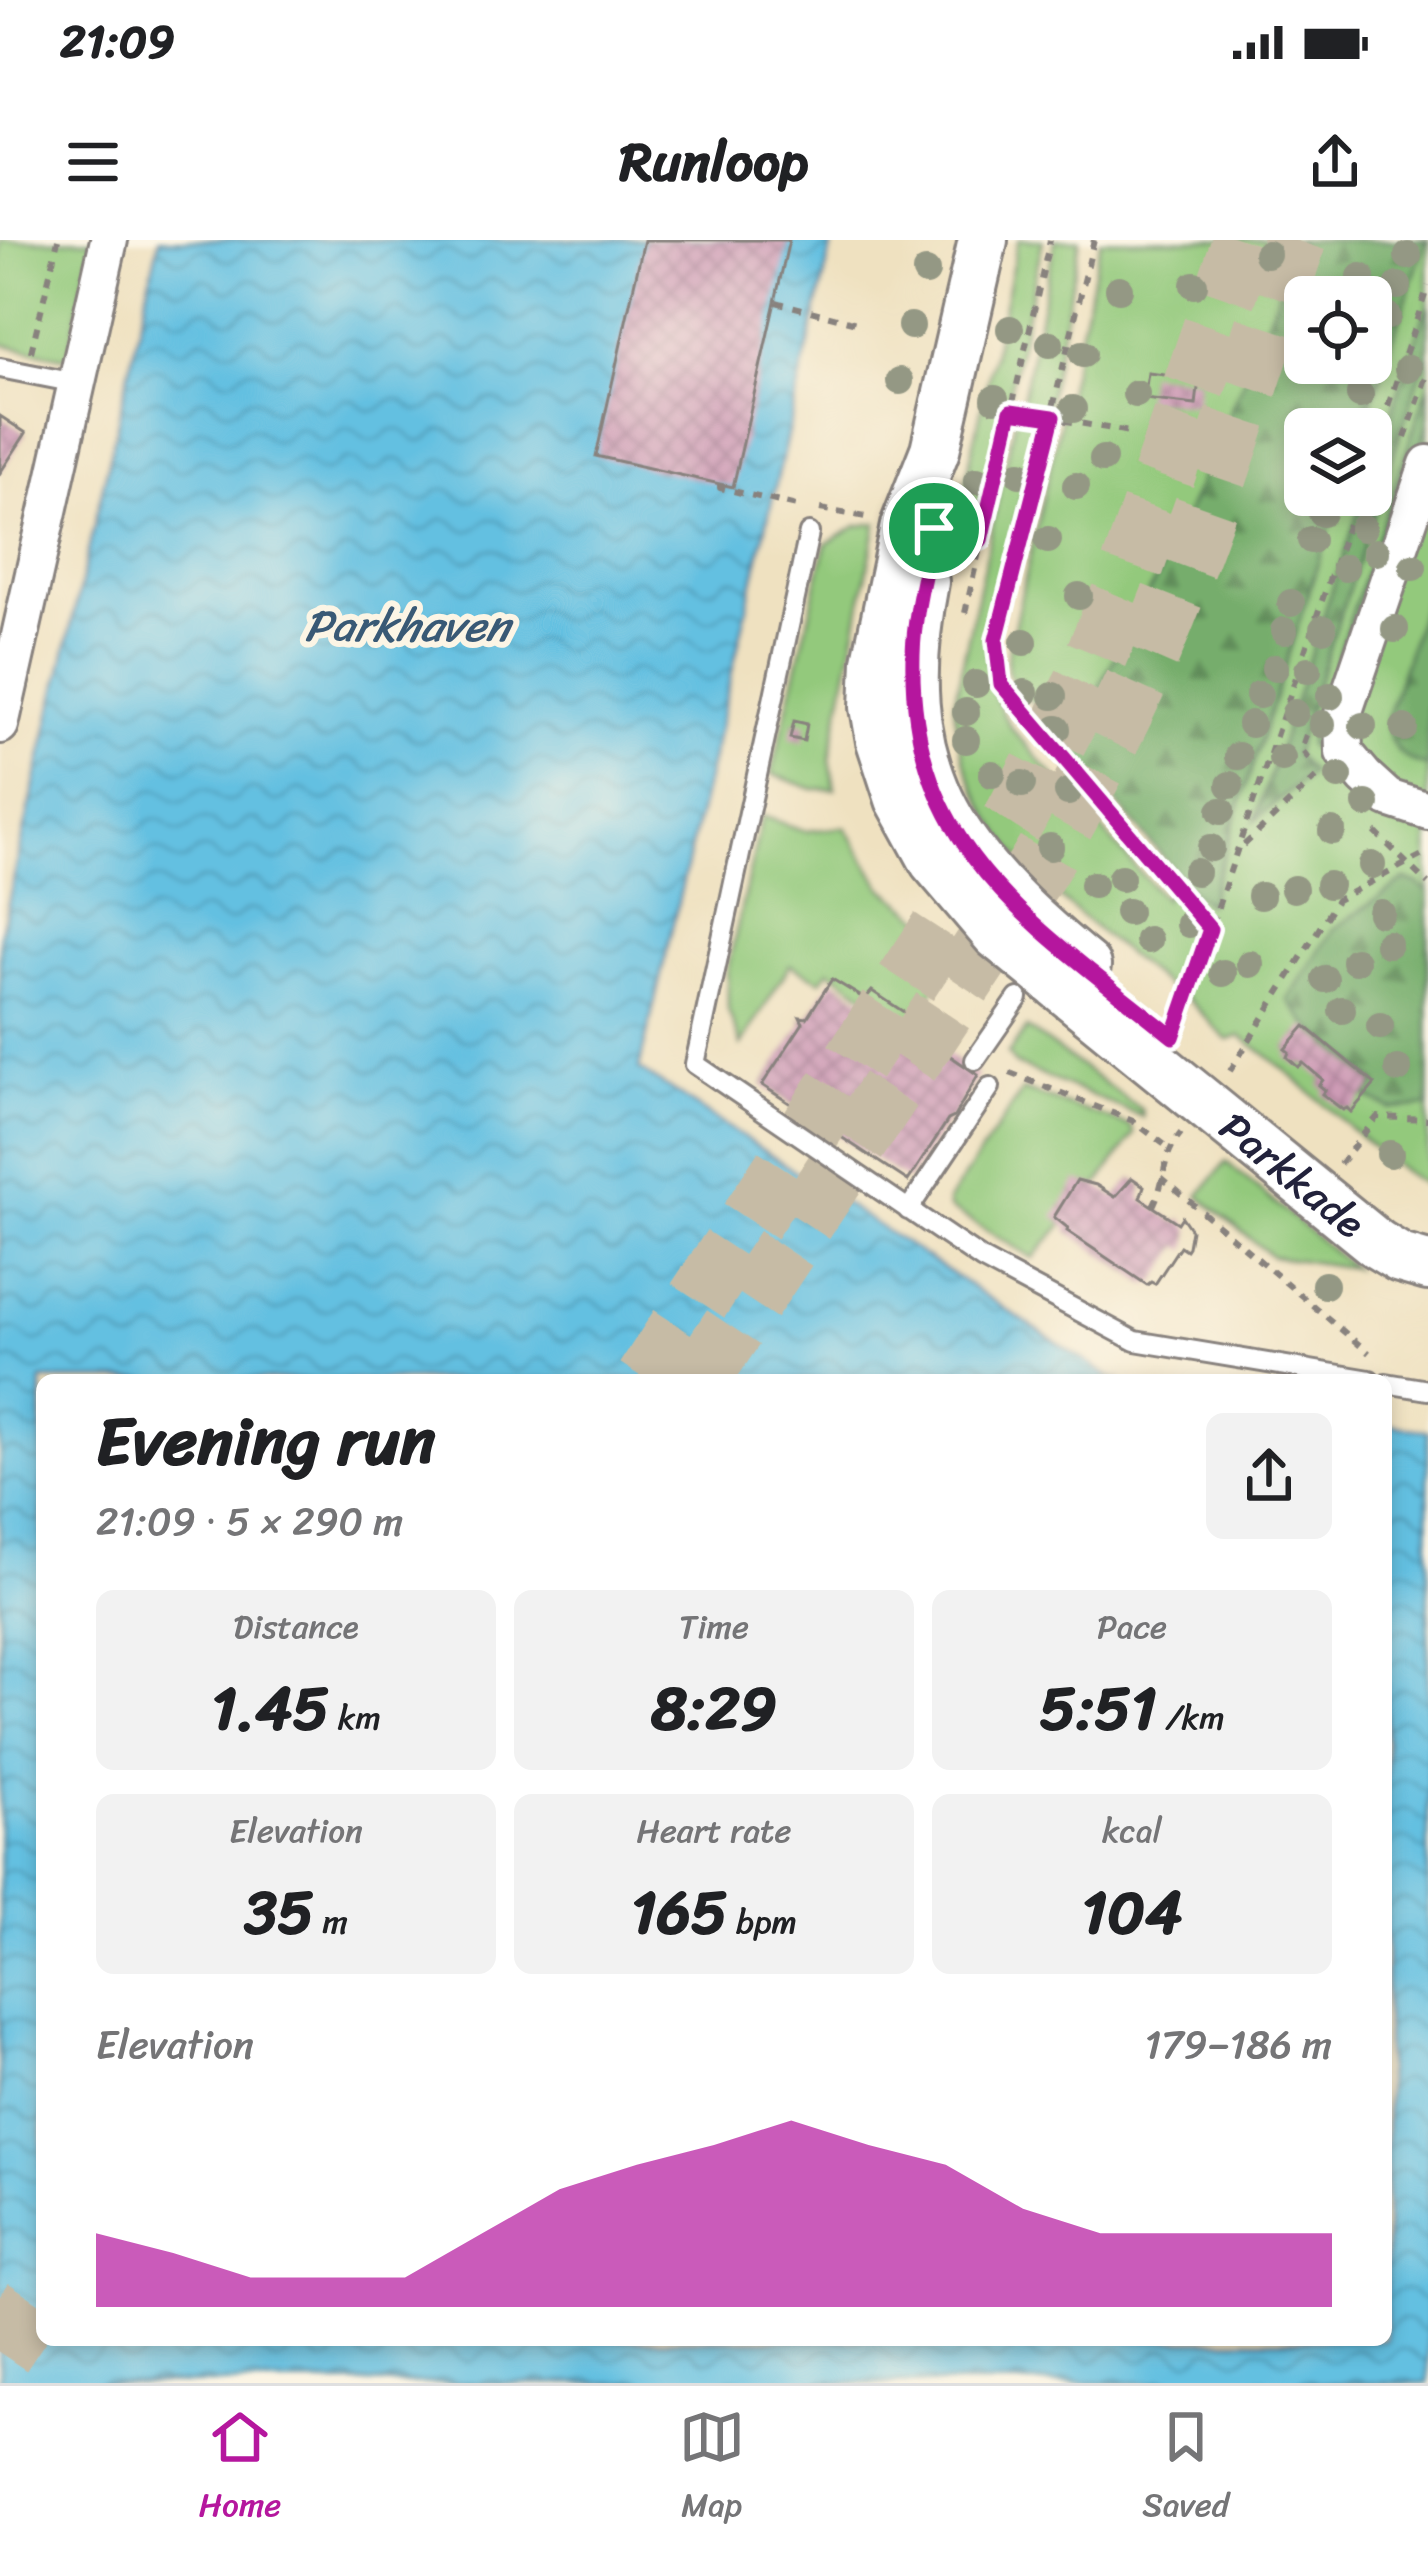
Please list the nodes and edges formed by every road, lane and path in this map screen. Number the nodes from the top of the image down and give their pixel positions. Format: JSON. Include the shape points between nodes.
{"nodes":[{"id":1,"x":58,"y":240,"type":"edge"},
{"id":2,"x":109,"y":240,"type":"edge"},
{"id":3,"x":983,"y":240,"type":"edge"},
{"id":4,"x":1050,"y":240,"type":"edge"},
{"id":5,"x":1094,"y":240,"type":"edge"},
{"id":6,"x":1428,"y":286,"type":"edge"},
{"id":7,"x":776,"y":302,"type":"dead end"},
{"id":8,"x":860,"y":324,"type":"dead end"},
{"id":9,"x":0,"y":368,"type":"edge"},
{"id":10,"x":26,"y":373,"type":"junction"},
{"id":11,"x":76,"y":382,"type":"junction"},
{"id":12,"x":1387,"y":408,"type":"edge"},
{"id":13,"x":1011,"y":411,"type":"junction"},
{"id":14,"x":1053,"y":417,"type":"junction"},
{"id":15,"x":1135,"y":433,"type":"dead end"},
{"id":16,"x":935,"y":450,"type":"junction"},
{"id":17,"x":1428,"y":464,"type":"edge"},
{"id":18,"x":721,"y":484,"type":"dead end"},
{"id":19,"x":793,"y":505,"type":"dead end"},
{"id":20,"x":1351,"y":516,"type":"edge"},
{"id":21,"x":934,"y":528,"type":"junction"},
{"id":22,"x":809,"y":533,"type":"dead end"},
{"id":23,"x":981,"y":540,"type":"junction"},
{"id":24,"x":962,"y":626,"type":"dead end"},
{"id":25,"x":0,"y":725,"type":"edge"},
{"id":26,"x":1344,"y":752,"type":"junction"},
{"id":27,"x":1428,"y":811,"type":"edge"},
{"id":28,"x":1241,"y":847,"type":"junction"},
{"id":29,"x":1428,"y":851,"type":"edge"},
{"id":30,"x":1210,"y":929,"type":"junction"},
{"id":31,"x":1018,"y":998,"type":"dead end"},
{"id":32,"x":1167,"y":1053,"type":"junction"},
{"id":33,"x":975,"y":1060,"type":"joint"},
{"id":34,"x":1224,"y":1078,"type":"junction"},
{"id":35,"x":990,"y":1087,"type":"dead end"},
{"id":36,"x":1428,"y":1120,"type":"edge"},
{"id":37,"x":1182,"y":1131,"type":"dead end"},
{"id":38,"x":1169,"y":1148,"type":"junction"},
{"id":39,"x":1335,"y":1171,"type":"junction"},
{"id":40,"x":1161,"y":1177,"type":"junction"},
{"id":41,"x":1153,"y":1206,"type":"dead end"},
{"id":42,"x":908,"y":1210,"type":"junction"},
{"id":43,"x":1428,"y":1236,"type":"edge"},
{"id":44,"x":1428,"y":1266,"type":"edge"},
{"id":45,"x":1334,"y":1374,"type":"edge"},
{"id":46,"x":1418,"y":1389,"type":"edge"}],
"edges":[{"from":1,"to":10,"type":"path"},
{"from":2,"to":11,"type":"street"},
{"from":3,"to":16,"type":"street"},
{"from":4,"to":13,"type":"path"},
{"from":5,"to":14,"type":"path"},
{"from":6,"to":12,"type":"path"},
{"from":7,"to":8,"type":"path"},
{"from":9,"to":10,"type":"lane"},
{"from":10,"to":11,"type":"lane"},
{"from":11,"to":25,"type":"street"},
{"from":13,"to":14,"type":"path"},
{"from":13,"to":23,"type":"path"},
{"from":14,"to":15,"type":"path"},
{"from":14,"to":30,"type":"path","via":[[996,640],[1001,684]]},
{"from":16,"to":21,"type":"street"},
{"from":16,"to":32,"type":"street","via":[[905,526],[877,661],[875,706],[900,800],[934,861],[997,935]]},
{"from":17,"to":26,"type":"street","via":[[1343,714]]},
{"from":18,"to":19,"type":"path"},
{"from":20,"to":28,"type":"path"},
{"from":21,"to":23,"type":"path"},
{"from":21,"to":32,"type":"street","via":[[914,688],[940,806],[993,884]]},
{"from":22,"to":42,"type":"lane","via":[[695,1064]]},
{"from":23,"to":24,"type":"path"},
{"from":26,"to":27,"type":"street","via":[[1378,792]]},
{"from":26,"to":28,"type":"path"},
{"from":28,"to":30,"type":"path"},
{"from":29,"to":34,"type":"path","via":[[1337,900]]},
{"from":30,"to":32,"type":"path"},
{"from":31,"to":33,"type":"lane"},
{"from":32,"to":34,"type":"street","name":"Parkkade"},
{"from":32,"to":44,"type":"street","name":"Parkkade","via":[[1377,1244]]},
{"from":33,"to":38,"type":"path","via":[[1133,1121]]},
{"from":34,"to":39,"type":"street","name":"Parkkade"},
{"from":35,"to":42,"type":"lane"},
{"from":36,"to":39,"type":"path","via":[[1377,1117]]},
{"from":37,"to":38,"type":"path"},
{"from":38,"to":40,"type":"path"},
{"from":39,"to":43,"type":"street","name":"Parkkade"},
{"from":40,"to":41,"type":"path"},
{"from":40,"to":46,"type":"path"},
{"from":42,"to":45,"type":"lane","via":[[982,1260],[1135,1341]]}]}
